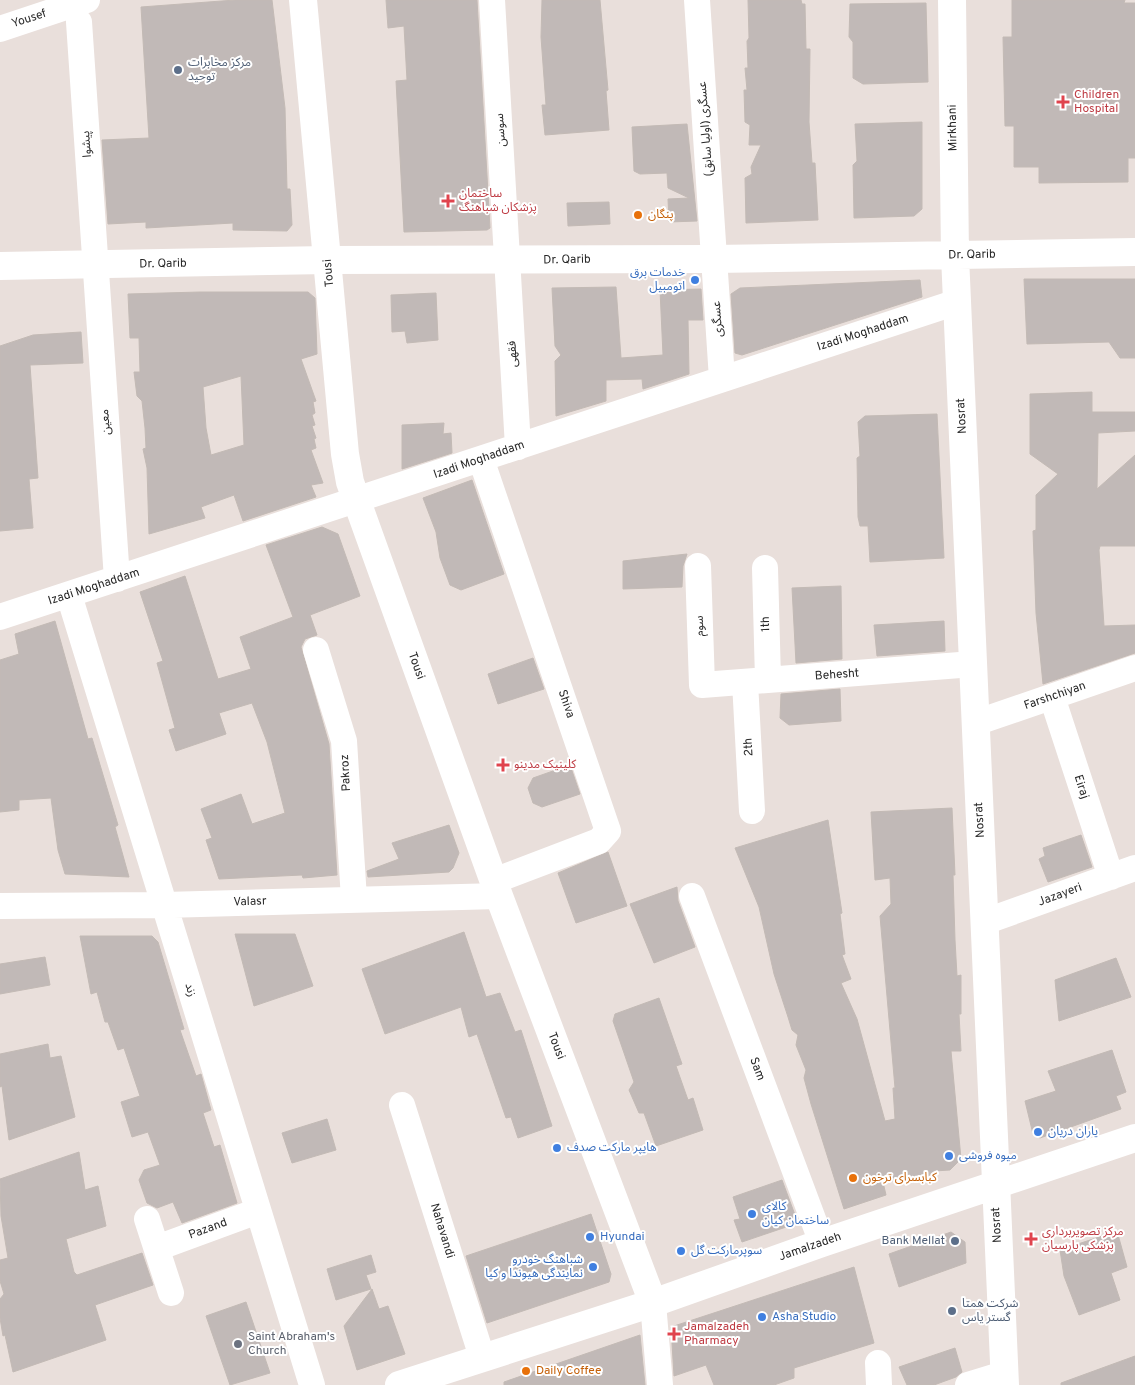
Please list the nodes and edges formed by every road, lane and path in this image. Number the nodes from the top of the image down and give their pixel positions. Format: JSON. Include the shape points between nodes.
{"nodes":[{"id":1,"x":303,"y":0,"type":"edge"},
{"id":2,"x":492,"y":0,"type":"edge"},
{"id":3,"x":697,"y":0,"type":"edge"},
{"id":4,"x":952,"y":0,"type":"edge"},
{"id":5,"x":82,"y":6,"type":"edge"},
{"id":6,"x":0,"y":29,"type":"edge"},
{"id":7,"x":1135,"y":252,"type":"edge"},
{"id":8,"x":955,"y":256,"type":"junction"},
{"id":9,"x":713,"y":259,"type":"junction"},
{"id":10,"x":328,"y":260,"type":"junction"},
{"id":11,"x":509,"y":261,"type":"junction"},
{"id":12,"x":95,"y":265,"type":"junction"},
{"id":13,"x":0,"y":266,"type":"edge"},
{"id":14,"x":957,"y":302,"type":"junction"},
{"id":15,"x":722,"y":379,"type":"junction"},
{"id":16,"x":518,"y":447,"type":"junction"},
{"id":17,"x":481,"y":459,"type":"junction"},
{"id":18,"x":357,"y":501,"type":"junction"},
{"id":19,"x":698,"y":566,"type":"dead end"},
{"id":20,"x":765,"y":568,"type":"dead end"},
{"id":21,"x":117,"y":579,"type":"junction"},
{"id":22,"x":69,"y":595,"type":"junction"},
{"id":23,"x":0,"y":617,"type":"edge"},
{"id":24,"x":316,"y":650,"type":"dead end"},
{"id":25,"x":973,"y":664,"type":"junction"},
{"id":26,"x":1135,"y":668,"type":"edge"},
{"id":27,"x":757,"y":681,"type":"junction"},
{"id":28,"x":702,"y":685,"type":"joint"},
{"id":29,"x":1052,"y":697,"type":"junction"},
{"id":30,"x":975,"y":723,"type":"junction"},
{"id":31,"x":752,"y":812,"type":"dead end"},
{"id":32,"x":1135,"y":868,"type":"edge"},
{"id":33,"x":1111,"y":877,"type":"junction"},
{"id":34,"x":497,"y":889,"type":"junction"},
{"id":35,"x":692,"y":896,"type":"dead end"},
{"id":36,"x":354,"y":899,"type":"junction"},
{"id":37,"x":164,"y":905,"type":"junction"},
{"id":38,"x":0,"y":906,"type":"edge"},
{"id":39,"x":984,"y":922,"type":"junction"},
{"id":40,"x":402,"y":1106,"type":"dead end"},
{"id":41,"x":1135,"y":1138,"type":"edge"},
{"id":42,"x":996,"y":1184,"type":"junction"},
{"id":43,"x":258,"y":1211,"type":"junction"},
{"id":44,"x":146,"y":1219,"type":"dead end"},
{"id":45,"x":822,"y":1243,"type":"junction"},
{"id":46,"x":157,"y":1248,"type":"junction"},
{"id":47,"x":171,"y":1293,"type":"dead end"},
{"id":48,"x":653,"y":1303,"type":"junction"},
{"id":49,"x":482,"y":1357,"type":"junction"},
{"id":50,"x":1004,"y":1380,"type":"edge"},
{"id":51,"x":312,"y":1385,"type":"edge"},
{"id":52,"x":399,"y":1385,"type":"edge"},
{"id":53,"x":660,"y":1385,"type":"edge"},
{"id":54,"x":968,"y":1385,"type":"edge"}],
"edges":[{"from":1,"to":10,"type":"main road","name":"Tousi"},
{"from":2,"to":11,"type":"street","name":"سوسن"},
{"from":3,"to":9,"type":"street","name":"عسگری (اولیا سابق)"},
{"from":4,"to":8,"type":"main road","name":"Mirkhani"},
{"from":5,"to":6,"type":"street","name":"Yousef"},
{"from":5,"to":12,"type":"street","name":"پیشوا"},
{"from":7,"to":8,"type":"main road","name":"Dr. Qarib"},
{"from":8,"to":9,"type":"main road","name":"Dr. Qarib"},
{"from":8,"to":14,"type":"main road","name":"Nosrat"},
{"from":9,"to":11,"type":"main road","name":"Dr. Qarib"},
{"from":9,"to":15,"type":"street","name":"عسگری"},
{"from":10,"to":11,"type":"main road","name":"Dr. Qarib"},
{"from":10,"to":12,"type":"main road","name":"Dr. Qarib"},
{"from":10,"to":18,"type":"main road","name":"Tousi","via":[[345,454]]},
{"from":11,"to":16,"type":"street","name":"فقهی"},
{"from":12,"to":13,"type":"main road","name":"Dr. Qarib"},
{"from":12,"to":21,"type":"street","name":"معین"},
{"from":14,"to":15,"type":"street","name":"Izadi Moghaddam"},
{"from":14,"to":25,"type":"main road","name":"Nosrat"},
{"from":15,"to":16,"type":"street","name":"Izadi Moghaddam"},
{"from":16,"to":17,"type":"street","name":"Izadi Moghaddam"},
{"from":17,"to":18,"type":"street","name":"Izadi Moghaddam"},
{"from":17,"to":34,"type":"street","name":"Shiva","via":[[608,831],[599,841]]},
{"from":18,"to":21,"type":"street","name":"Izadi Moghaddam"},
{"from":18,"to":34,"type":"main road","name":"Tousi"},
{"from":19,"to":28,"type":"street","name":"سوم"},
{"from":20,"to":27,"type":"street","name":"1th"},
{"from":21,"to":22,"type":"street","name":"Izadi Moghaddam"},
{"from":22,"to":23,"type":"street","name":"Izadi Moghaddam"},
{"from":22,"to":37,"type":"street","name":"زند"},
{"from":24,"to":36,"type":"street","name":"Pakroz","via":[[344,741]]},
{"from":25,"to":27,"type":"street","name":"Behesht"},
{"from":25,"to":30,"type":"main road","name":"Nosrat"},
{"from":26,"to":29,"type":"street","name":"Farshchiyan"},
{"from":27,"to":28,"type":"street","name":"Behesht"},
{"from":27,"to":31,"type":"street","name":"2th"},
{"from":29,"to":30,"type":"street","name":"Farshchiyan"},
{"from":29,"to":33,"type":"street","name":"Eiraj"},
{"from":30,"to":39,"type":"main road","name":"Nosrat"},
{"from":32,"to":33,"type":"street","name":"Jazayeri"},
{"from":33,"to":39,"type":"street","name":"Jazayeri"},
{"from":34,"to":36,"type":"street","name":"Valasr"},
{"from":34,"to":48,"type":"main road","name":"Tousi"},
{"from":35,"to":45,"type":"street","name":"Sam"},
{"from":36,"to":37,"type":"street","name":"Valasr"},
{"from":37,"to":38,"type":"street","name":"Valasr"},
{"from":37,"to":43,"type":"street","name":"زند"},
{"from":39,"to":42,"type":"main road","name":"Nosrat"},
{"from":40,"to":49,"type":"street","name":"Nahavandi"},
{"from":41,"to":42,"type":"main road","name":"Jamalzadeh"},
{"from":42,"to":45,"type":"main road","name":"Jamalzadeh"},
{"from":42,"to":50,"type":"main road","name":"Nosrat"},
{"from":43,"to":46,"type":"street","name":"Pazand"},
{"from":43,"to":51,"type":"street","name":"زند"},
{"from":44,"to":46,"type":"street"},
{"from":45,"to":48,"type":"main road","name":"Jamalzadeh"},
{"from":46,"to":47,"type":"street"},
{"from":48,"to":49,"type":"main road","name":"Jamalzadeh"},
{"from":48,"to":53,"type":"street"},
{"from":49,"to":52,"type":"main road","name":"Jamalzadeh"},
{"from":50,"to":54,"type":"street"}]}
